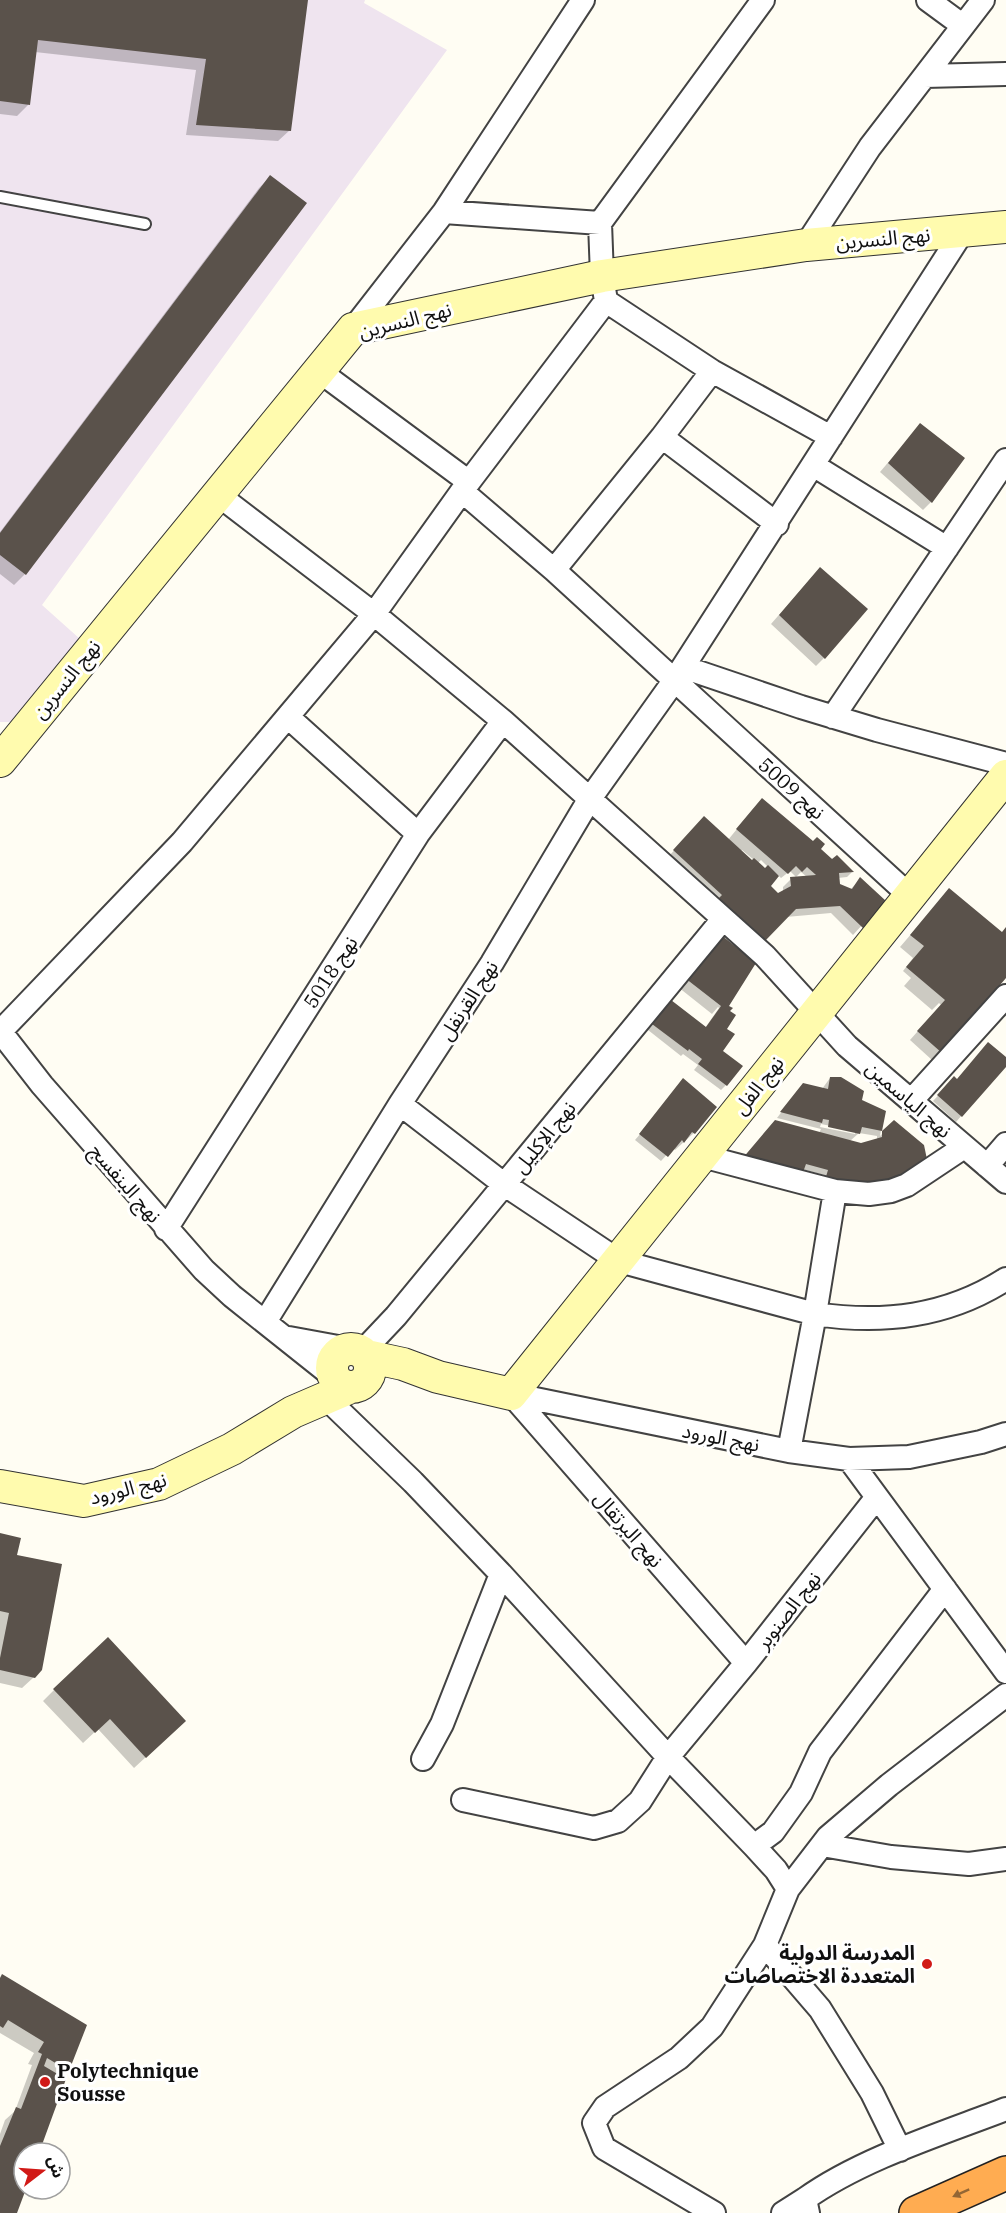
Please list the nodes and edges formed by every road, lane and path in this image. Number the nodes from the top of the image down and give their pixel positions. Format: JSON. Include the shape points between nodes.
{"nodes":[{"id":1,"x":583,"y":0,"type":"edge"},
{"id":2,"x":763,"y":0,"type":"edge"},
{"id":3,"x":928,"y":0,"type":"edge"},
{"id":4,"x":982,"y":0,"type":"edge"},
{"id":5,"x":962,"y":25,"type":"junction"},
{"id":6,"x":1006,"y":74,"type":"edge"},
{"id":7,"x":925,"y":76,"type":"junction"},
{"id":8,"x":0,"y":197,"type":"edge"},
{"id":9,"x":444,"y":212,"type":"junction"},
{"id":10,"x":600,"y":222,"type":"junction"},
{"id":11,"x":145,"y":224,"type":"dead end"},
{"id":12,"x":1006,"y":227,"type":"edge"},
{"id":13,"x":963,"y":231,"type":"junction"},
{"id":14,"x":806,"y":245,"type":"junction"},
{"id":15,"x":604,"y":289,"type":"junction"},
{"id":16,"x":353,"y":330,"type":"junction"},
{"id":17,"x":320,"y":370,"type":"junction"},
{"id":18,"x":712,"y":371,"type":"junction"},
{"id":19,"x":662,"y":437,"type":"junction"},
{"id":20,"x":831,"y":437,"type":"junction"},
{"id":21,"x":1006,"y":460,"type":"edge"},
{"id":22,"x":813,"y":465,"type":"junction"},
{"id":23,"x":465,"y":487,"type":"junction"},
{"id":24,"x":217,"y":494,"type":"junction"},
{"id":25,"x":777,"y":524,"type":"junction"},
{"id":26,"x":947,"y":548,"type":"junction"},
{"id":27,"x":554,"y":570,"type":"junction"},
{"id":28,"x":374,"y":614,"type":"junction"},
{"id":29,"x":679,"y":674,"type":"junction"},
{"id":30,"x":288,"y":717,"type":"junction"},
{"id":31,"x":833,"y":717,"type":"junction"},
{"id":32,"x":502,"y":721,"type":"junction"},
{"id":33,"x":0,"y":761,"type":"edge"},
{"id":34,"x":1006,"y":764,"type":"edge"},
{"id":35,"x":1006,"y":776,"type":"edge"},
{"id":36,"x":589,"y":800,"type":"junction"},
{"id":37,"x":418,"y":834,"type":"junction"},
{"id":38,"x":909,"y":895,"type":"junction"},
{"id":39,"x":723,"y":919,"type":"junction"},
{"id":40,"x":1006,"y":996,"type":"edge"},
{"id":41,"x":816,"y":1012,"type":"junction"},
{"id":42,"x":0,"y":1032,"type":"edge"},
{"id":43,"x":911,"y":1101,"type":"junction"},
{"id":44,"x":400,"y":1104,"type":"junction"},
{"id":45,"x":1006,"y":1144,"type":"edge"},
{"id":46,"x":964,"y":1147,"type":"junction"},
{"id":47,"x":702,"y":1156,"type":"junction"},
{"id":48,"x":987,"y":1166,"type":"junction"},
{"id":49,"x":1006,"y":1182,"type":"edge"},
{"id":50,"x":505,"y":1185,"type":"junction"},
{"id":51,"x":835,"y":1191,"type":"junction"},
{"id":52,"x":166,"y":1229,"type":"junction"},
{"id":53,"x":620,"y":1261,"type":"junction"},
{"id":54,"x":1006,"y":1279,"type":"edge"},
{"id":55,"x":815,"y":1314,"type":"junction"},
{"id":56,"x":265,"y":1322,"type":"junction"},
{"id":57,"x":284,"y":1338,"type":"junction"},
{"id":58,"x":346,"y":1370,"type":"junction"},
{"id":59,"x":511,"y":1394,"type":"junction"},
{"id":60,"x":1006,"y":1434,"type":"edge"},
{"id":61,"x":789,"y":1451,"type":"junction"},
{"id":62,"x":849,"y":1459,"type":"junction"},
{"id":63,"x":0,"y":1486,"type":"edge"},
{"id":64,"x":877,"y":1497,"type":"junction"},
{"id":65,"x":501,"y":1574,"type":"junction"},
{"id":66,"x":945,"y":1589,"type":"junction"},
{"id":67,"x":746,"y":1663,"type":"junction"},
{"id":68,"x":1006,"y":1672,"type":"edge"},
{"id":69,"x":1006,"y":1695,"type":"edge"},
{"id":70,"x":668,"y":1757,"type":"junction"},
{"id":71,"x":423,"y":1759,"type":"dead end"},
{"id":72,"x":463,"y":1800,"type":"dead end"},
{"id":73,"x":822,"y":1845,"type":"junction"},
{"id":74,"x":754,"y":1846,"type":"junction"},
{"id":75,"x":1006,"y":1859,"type":"edge"},
{"id":76,"x":788,"y":1889,"type":"junction"},
{"id":77,"x":765,"y":1945,"type":"junction"},
{"id":78,"x":1006,"y":2109,"type":"edge"},
{"id":79,"x":900,"y":2150,"type":"junction"},
{"id":80,"x":1006,"y":2173,"type":"edge"},
{"id":81,"x":806,"y":2206,"type":"edge"},
{"id":82,"x":714,"y":2213,"type":"edge"},
{"id":83,"x":783,"y":2213,"type":"edge"},
{"id":84,"x":916,"y":2213,"type":"edge"}],
"edges":[{"from":1,"to":9,"type":"street"},
{"from":2,"to":10,"type":"street"},
{"from":3,"to":5,"type":"street"},
{"from":4,"to":5,"type":"street"},
{"from":5,"to":7,"type":"street"},
{"from":6,"to":7,"type":"street"},
{"from":7,"to":14,"type":"street","via":[[870,147]]},
{"from":8,"to":11,"type":"lane"},
{"from":9,"to":10,"type":"street"},
{"from":9,"to":16,"type":"street"},
{"from":10,"to":15,"type":"street"},
{"from":12,"to":13,"type":"street","name":"نهج النسرين"},
{"from":13,"to":14,"type":"street","name":"نهج النسرين"},
{"from":13,"to":20,"type":"street","name":"نهج القرنفل"},
{"from":14,"to":15,"type":"street","name":"نهج النسرين"},
{"from":15,"to":16,"type":"street","name":"نهج النسرين"},
{"from":15,"to":18,"type":"street"},
{"from":15,"to":23,"type":"street","via":[[543,382]]},
{"from":16,"to":17,"type":"street","name":"نهج النسرين"},
{"from":17,"to":23,"type":"street","name":"نهج 5009"},
{"from":17,"to":24,"type":"street","name":"نهج النسرين"},
{"from":18,"to":19,"type":"street"},
{"from":18,"to":20,"type":"street"},
{"from":19,"to":25,"type":"street"},
{"from":19,"to":27,"type":"street"},
{"from":20,"to":22,"type":"street","name":"نهج القرنفل"},
{"from":21,"to":26,"type":"street"},
{"from":22,"to":25,"type":"street","name":"نهج القرنفل"},
{"from":22,"to":26,"type":"street"},
{"from":23,"to":27,"type":"street","name":"نهج 5009"},
{"from":23,"to":28,"type":"street"},
{"from":24,"to":28,"type":"street","name":"نهج الياسمين"},
{"from":24,"to":33,"type":"street","name":"نهج النسرين"},
{"from":25,"to":29,"type":"street","name":"نهج القرنفل"},
{"from":26,"to":31,"type":"street"},
{"from":27,"to":29,"type":"street","name":"نهج 5009"},
{"from":28,"to":30,"type":"street"},
{"from":28,"to":32,"type":"street","name":"نهج الياسمين"},
{"from":29,"to":31,"type":"street"},
{"from":29,"to":36,"type":"street","name":"نهج القرنفل"},
{"from":29,"to":38,"type":"street","name":"نهج 5009"},
{"from":30,"to":37,"type":"street"},
{"from":30,"to":42,"type":"street","via":[[182,842]]},
{"from":31,"to":34,"type":"street"},
{"from":32,"to":36,"type":"street","name":"نهج الياسمين"},
{"from":32,"to":37,"type":"street","name":"نهج 5018"},
{"from":35,"to":38,"type":"street","name":"نهج الفل"},
{"from":36,"to":39,"type":"street","name":"نهج الياسمين"},
{"from":36,"to":44,"type":"street","name":"نهج القرنفل","via":[[492,963]]},
{"from":37,"to":52,"type":"street","name":"نهج 5018"},
{"from":38,"to":41,"type":"street","name":"نهج الفل"},
{"from":39,"to":41,"type":"street","name":"نهج الياسمين","via":[[765,956]]},
{"from":39,"to":50,"type":"street","name":"نهج الإكليل"},
{"from":40,"to":43,"type":"street"},
{"from":41,"to":43,"type":"street","name":"نهج الياسمين","via":[[847,1046]]},
{"from":41,"to":47,"type":"street","name":"نهج الفل"},
{"from":42,"to":52,"type":"street","name":"نهج البنفسج"},
{"from":43,"to":46,"type":"street","name":"نهج الياسمين"},
{"from":44,"to":50,"type":"street"},
{"from":44,"to":56,"type":"street","name":"نهج القرنفل"},
{"from":45,"to":48,"type":"street"},
{"from":46,"to":48,"type":"street","name":"نهج الياسمين"},
{"from":46,"to":51,"type":"street","via":[[925,1175],[891,1191]]},
{"from":47,"to":51,"type":"street"},
{"from":47,"to":53,"type":"street","name":"نهج الفل"},
{"from":48,"to":49,"type":"street","name":"نهج الياسمين"},
{"from":50,"to":53,"type":"street"},
{"from":50,"to":58,"type":"street","name":"نهج الإكليل"},
{"from":51,"to":55,"type":"street"},
{"from":52,"to":56,"type":"street","name":"نهج البنفسج","via":[[204,1270]]},
{"from":53,"to":55,"type":"street"},
{"from":53,"to":59,"type":"street","name":"نهج الفل"},
{"from":54,"to":55,"type":"street","via":[[963,1301],[907,1316],[877,1320]]},
{"from":55,"to":61,"type":"street"},
{"from":56,"to":57,"type":"street","name":"نهج البنفسج"},
{"from":57,"to":58,"type":"street"},
{"from":57,"to":58,"type":"street","name":"نهج البنفسج"},
{"from":58,"to":59,"type":"street","name":"نهج الورود","via":[[438,1377]]},
{"from":58,"to":63,"type":"street","name":"نهج الورود","via":[[232,1449],[159,1484],[84,1501]]},
{"from":58,"to":65,"type":"street","name":"نهج البنفسج","via":[[413,1482]]},
{"from":59,"to":61,"type":"street","name":"نهج الورود"},
{"from":59,"to":67,"type":"street","name":"نهج البرتقال"},
{"from":60,"to":62,"type":"street","name":"نهج الورود","via":[[909,1457]]},
{"from":61,"to":62,"type":"street","name":"نهج الورود"},
{"from":62,"to":64,"type":"street"},
{"from":64,"to":66,"type":"street"},
{"from":64,"to":67,"type":"street","name":"نهج الصنوبر"},
{"from":65,"to":70,"type":"street","name":"نهج البنفسج"},
{"from":65,"to":71,"type":"street","via":[[442,1724]]},
{"from":66,"to":68,"type":"street"},
{"from":66,"to":74,"type":"street","via":[[820,1752],[801,1792],[773,1832]]},
{"from":67,"to":70,"type":"street","name":"نهج الصنوبر"},
{"from":69,"to":73,"type":"street","via":[[889,1785]]},
{"from":70,"to":72,"type":"street","name":"نهج الصنوبر","via":[[640,1801],[618,1821],[594,1828]]},
{"from":70,"to":74,"type":"street","name":"نهج البنفسج"},
{"from":73,"to":75,"type":"street","via":[[891,1857],[969,1864]]},
{"from":73,"to":76,"type":"street"},
{"from":74,"to":76,"type":"street","name":"نهج البنفسج"},
{"from":76,"to":77,"type":"street"},
{"from":77,"to":79,"type":"street","via":[[820,2009],[872,2092]]},
{"from":77,"to":82,"type":"street","via":[[712,2027],[679,2058],[605,2107],[594,2123],[604,2148]]},
{"from":78,"to":79,"type":"street"},
{"from":79,"to":81,"type":"street","via":[[823,2186]]},
{"from":80,"to":84,"type":"highway","one_way":true},
{"from":81,"to":83,"type":"street"}]}
